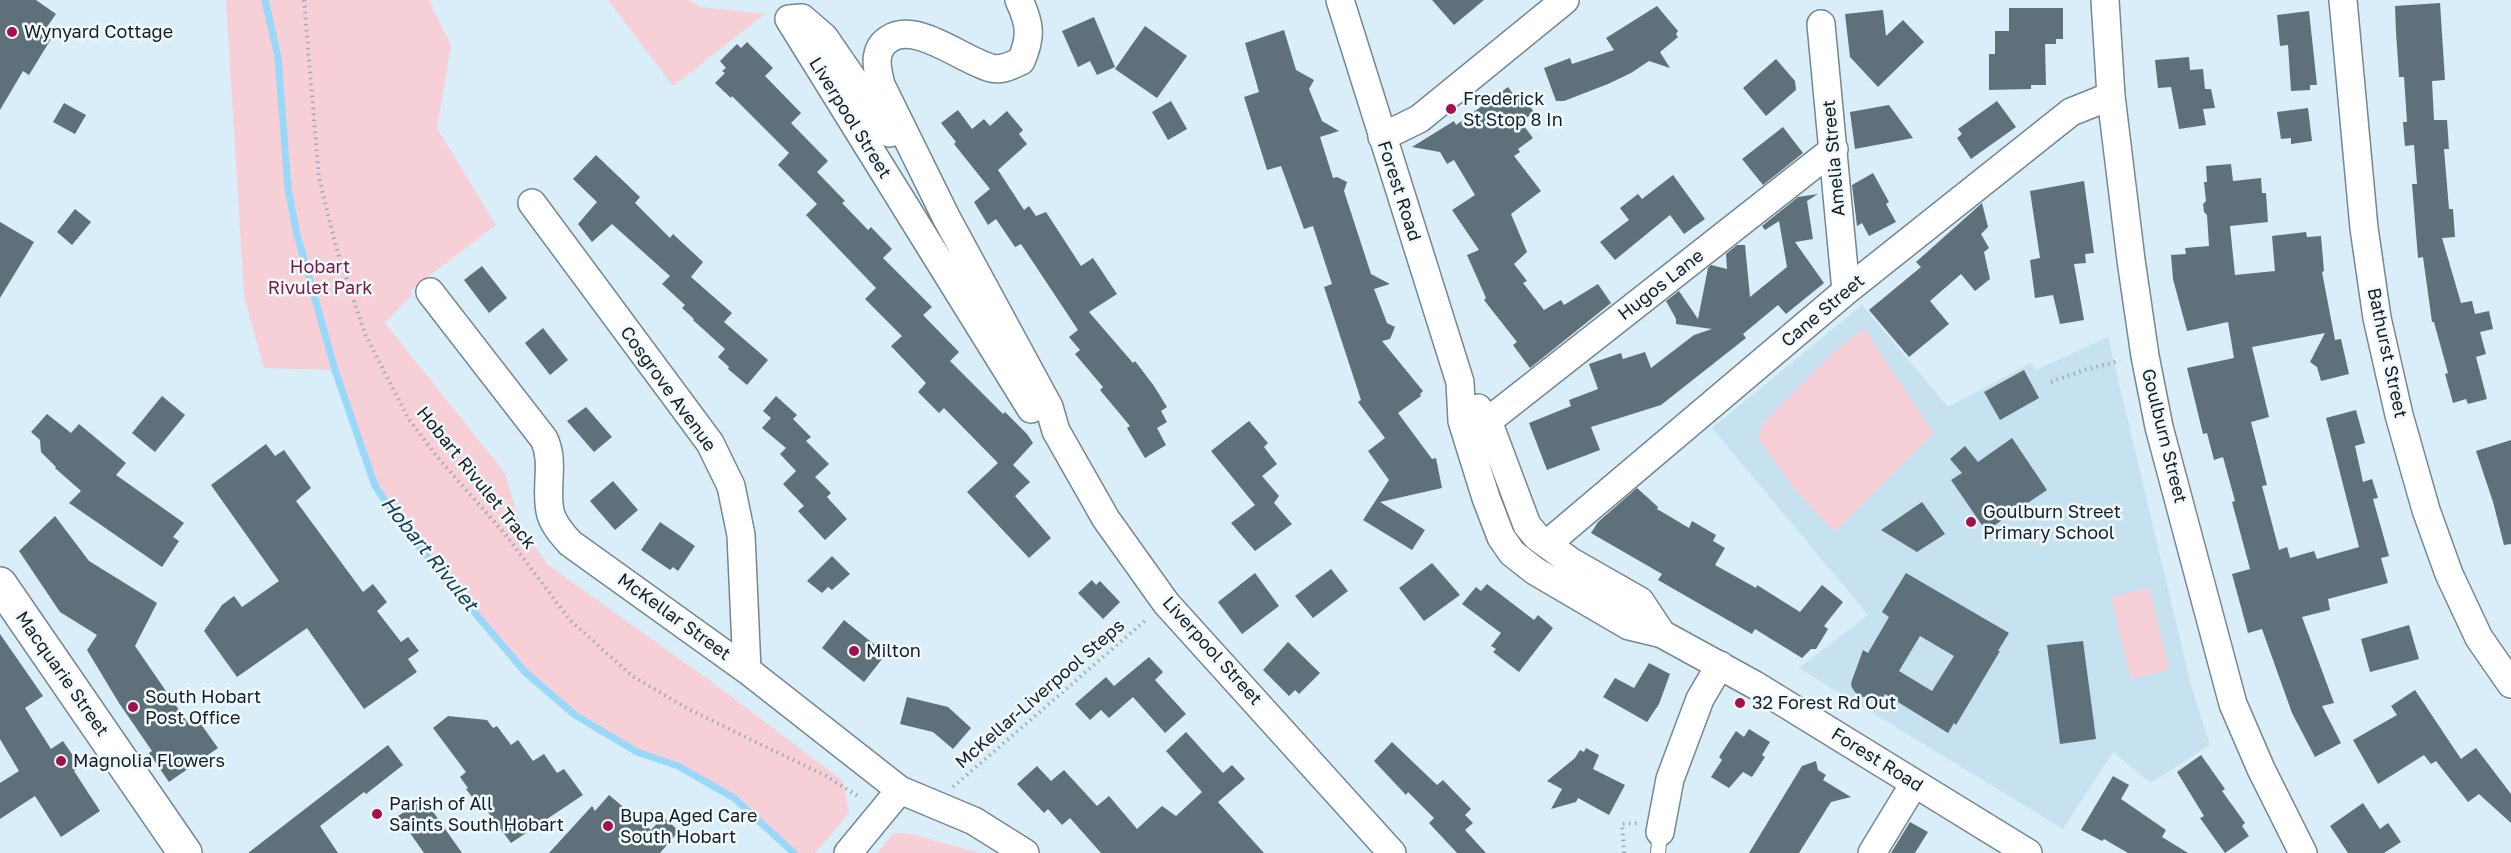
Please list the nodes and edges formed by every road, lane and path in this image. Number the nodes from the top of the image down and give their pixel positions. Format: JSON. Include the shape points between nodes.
{"nodes":[{"id":1,"x":304,"y":0,"type":"edge"},
{"id":2,"x":1019,"y":0,"type":"edge"},
{"id":3,"x":1340,"y":0,"type":"edge"},
{"id":4,"x":1565,"y":0,"type":"edge"},
{"id":5,"x":2105,"y":0,"type":"edge"},
{"id":6,"x":2343,"y":0,"type":"edge"},
{"id":7,"x":1821,"y":24,"type":"dead end"},
{"id":8,"x":2111,"y":96,"type":"junction"},
{"id":9,"x":1382,"y":137,"type":"junction"},
{"id":10,"x":1834,"y":149,"type":"junction"},
{"id":11,"x":532,"y":203,"type":"dead end"},
{"id":12,"x":946,"y":217,"type":"junction"},
{"id":13,"x":430,"y":291,"type":"dead end"},
{"id":14,"x":1846,"y":291,"type":"junction"},
{"id":15,"x":2145,"y":356,"type":"junction"},
{"id":16,"x":1460,"y":382,"type":"junction"},
{"id":17,"x":2051,"y":382,"type":"dead end"},
{"id":18,"x":1488,"y":421,"type":"junction"},
{"id":19,"x":1056,"y":431,"type":"junction"},
{"id":20,"x":1547,"y":544,"type":"junction"},
{"id":21,"x":0,"y":584,"type":"edge"},
{"id":22,"x":1166,"y":603,"type":"junction"},
{"id":23,"x":1662,"y":634,"type":"junction"},
{"id":24,"x":1720,"y":665,"type":"junction"},
{"id":25,"x":747,"y":670,"type":"junction"},
{"id":26,"x":2511,"y":684,"type":"edge"},
{"id":27,"x":1914,"y":784,"type":"junction"},
{"id":28,"x":900,"y":790,"type":"junction"},
{"id":29,"x":932,"y":805,"type":"junction"},
{"id":30,"x":869,"y":810,"type":"junction"},
{"id":31,"x":1659,"y":843,"type":"edge"},
{"id":32,"x":185,"y":853,"type":"edge"},
{"id":33,"x":848,"y":853,"type":"edge"},
{"id":34,"x":1025,"y":853,"type":"edge"},
{"id":35,"x":1392,"y":853,"type":"edge"},
{"id":36,"x":1872,"y":853,"type":"edge"},
{"id":37,"x":2028,"y":853,"type":"edge"},
{"id":38,"x":2304,"y":853,"type":"edge"}],
"edges":[{"from":1,"to":30,"type":"path","name":"Hobart Rivulet Track","via":[[319,178],[336,247],[365,334],[408,418],[505,534],[570,620],[632,676],[690,710],[826,776]]},
{"from":2,"to":12,"type":"street","name":"Liverpool Street","via":[[1028,21],[1028,44],[1022,61],[1006,68],[992,69],[917,35],[898,33],[882,44],[876,64],[881,85]]},
{"from":3,"to":9,"type":"street","name":"Forest Road"},
{"from":4,"to":9,"type":"street","via":[[1419,118]]},
{"from":5,"to":8,"type":"street","name":"Goulburn Street"},
{"from":6,"to":26,"type":"street","name":"Bathurst Street","via":[[2364,228],[2377,318],[2399,415],[2448,574],[2479,638]]},
{"from":7,"to":10,"type":"street","name":"Amelia Street"},
{"from":8,"to":14,"type":"street","name":"Cane Street","via":[[2071,112]]},
{"from":8,"to":15,"type":"street","name":"Goulburn Street"},
{"from":9,"to":16,"type":"street","name":"Forest Road"},
{"from":10,"to":14,"type":"street","name":"Amelia Street"},
{"from":10,"to":18,"type":"street","name":"Hugos Lane"},
{"from":11,"to":25,"type":"street","name":"Cosgrove Avenue","via":[[710,444],[731,486],[741,535]]},
{"from":12,"to":19,"type":"street","name":"Liverpool Street","via":[[1048,407]]},
{"from":12,"to":19,"type":"street","name":"Liverpool Street","via":[[824,37],[802,18],[789,18],[1035,416]]},
{"from":13,"to":25,"type":"street","name":"McKellar Street","via":[[544,439],[550,460],[550,513],[558,529],[570,543]]},
{"from":14,"to":20,"type":"street","name":"Cane Street"},
{"from":15,"to":17,"type":"path","via":[[2104,364]]},
{"from":15,"to":38,"type":"street","name":"Goulburn Street","via":[[2159,427],[2233,704]]},
{"from":16,"to":18,"type":"street","name":"Forest Road"},
{"from":16,"to":23,"type":"street","name":"Forest Road","via":[[1462,421],[1486,498],[1501,537],[1512,553],[1535,571],[1629,626]]},
{"from":18,"to":20,"type":"street","name":"Forest Road","via":[[1527,525]]},
{"from":19,"to":22,"type":"street","name":"Liverpool Street","via":[[1106,519]]},
{"from":20,"to":23,"type":"street","name":"Forest Road","via":[[1640,601]]},
{"from":21,"to":32,"type":"street","name":"Macquarie Street"},
{"from":22,"to":29,"type":"path","name":"McKellar-Liverpool Steps"},
{"from":22,"to":35,"type":"street","name":"Liverpool Street"},
{"from":23,"to":24,"type":"street","name":"Forest Road"},
{"from":24,"to":27,"type":"street","name":"Forest Road"},
{"from":24,"to":31,"type":"street","via":[[1700,699],[1670,779]]},
{"from":25,"to":28,"type":"street","name":"McKellar Street"},
{"from":27,"to":36,"type":"street"},
{"from":27,"to":37,"type":"street","name":"Forest Road"},
{"from":28,"to":29,"type":"street","name":"McKellar Street"},
{"from":28,"to":30,"type":"street"},
{"from":29,"to":34,"type":"street","name":"McKellar Street","via":[[974,821]]},
{"from":30,"to":33,"type":"street"}]}
